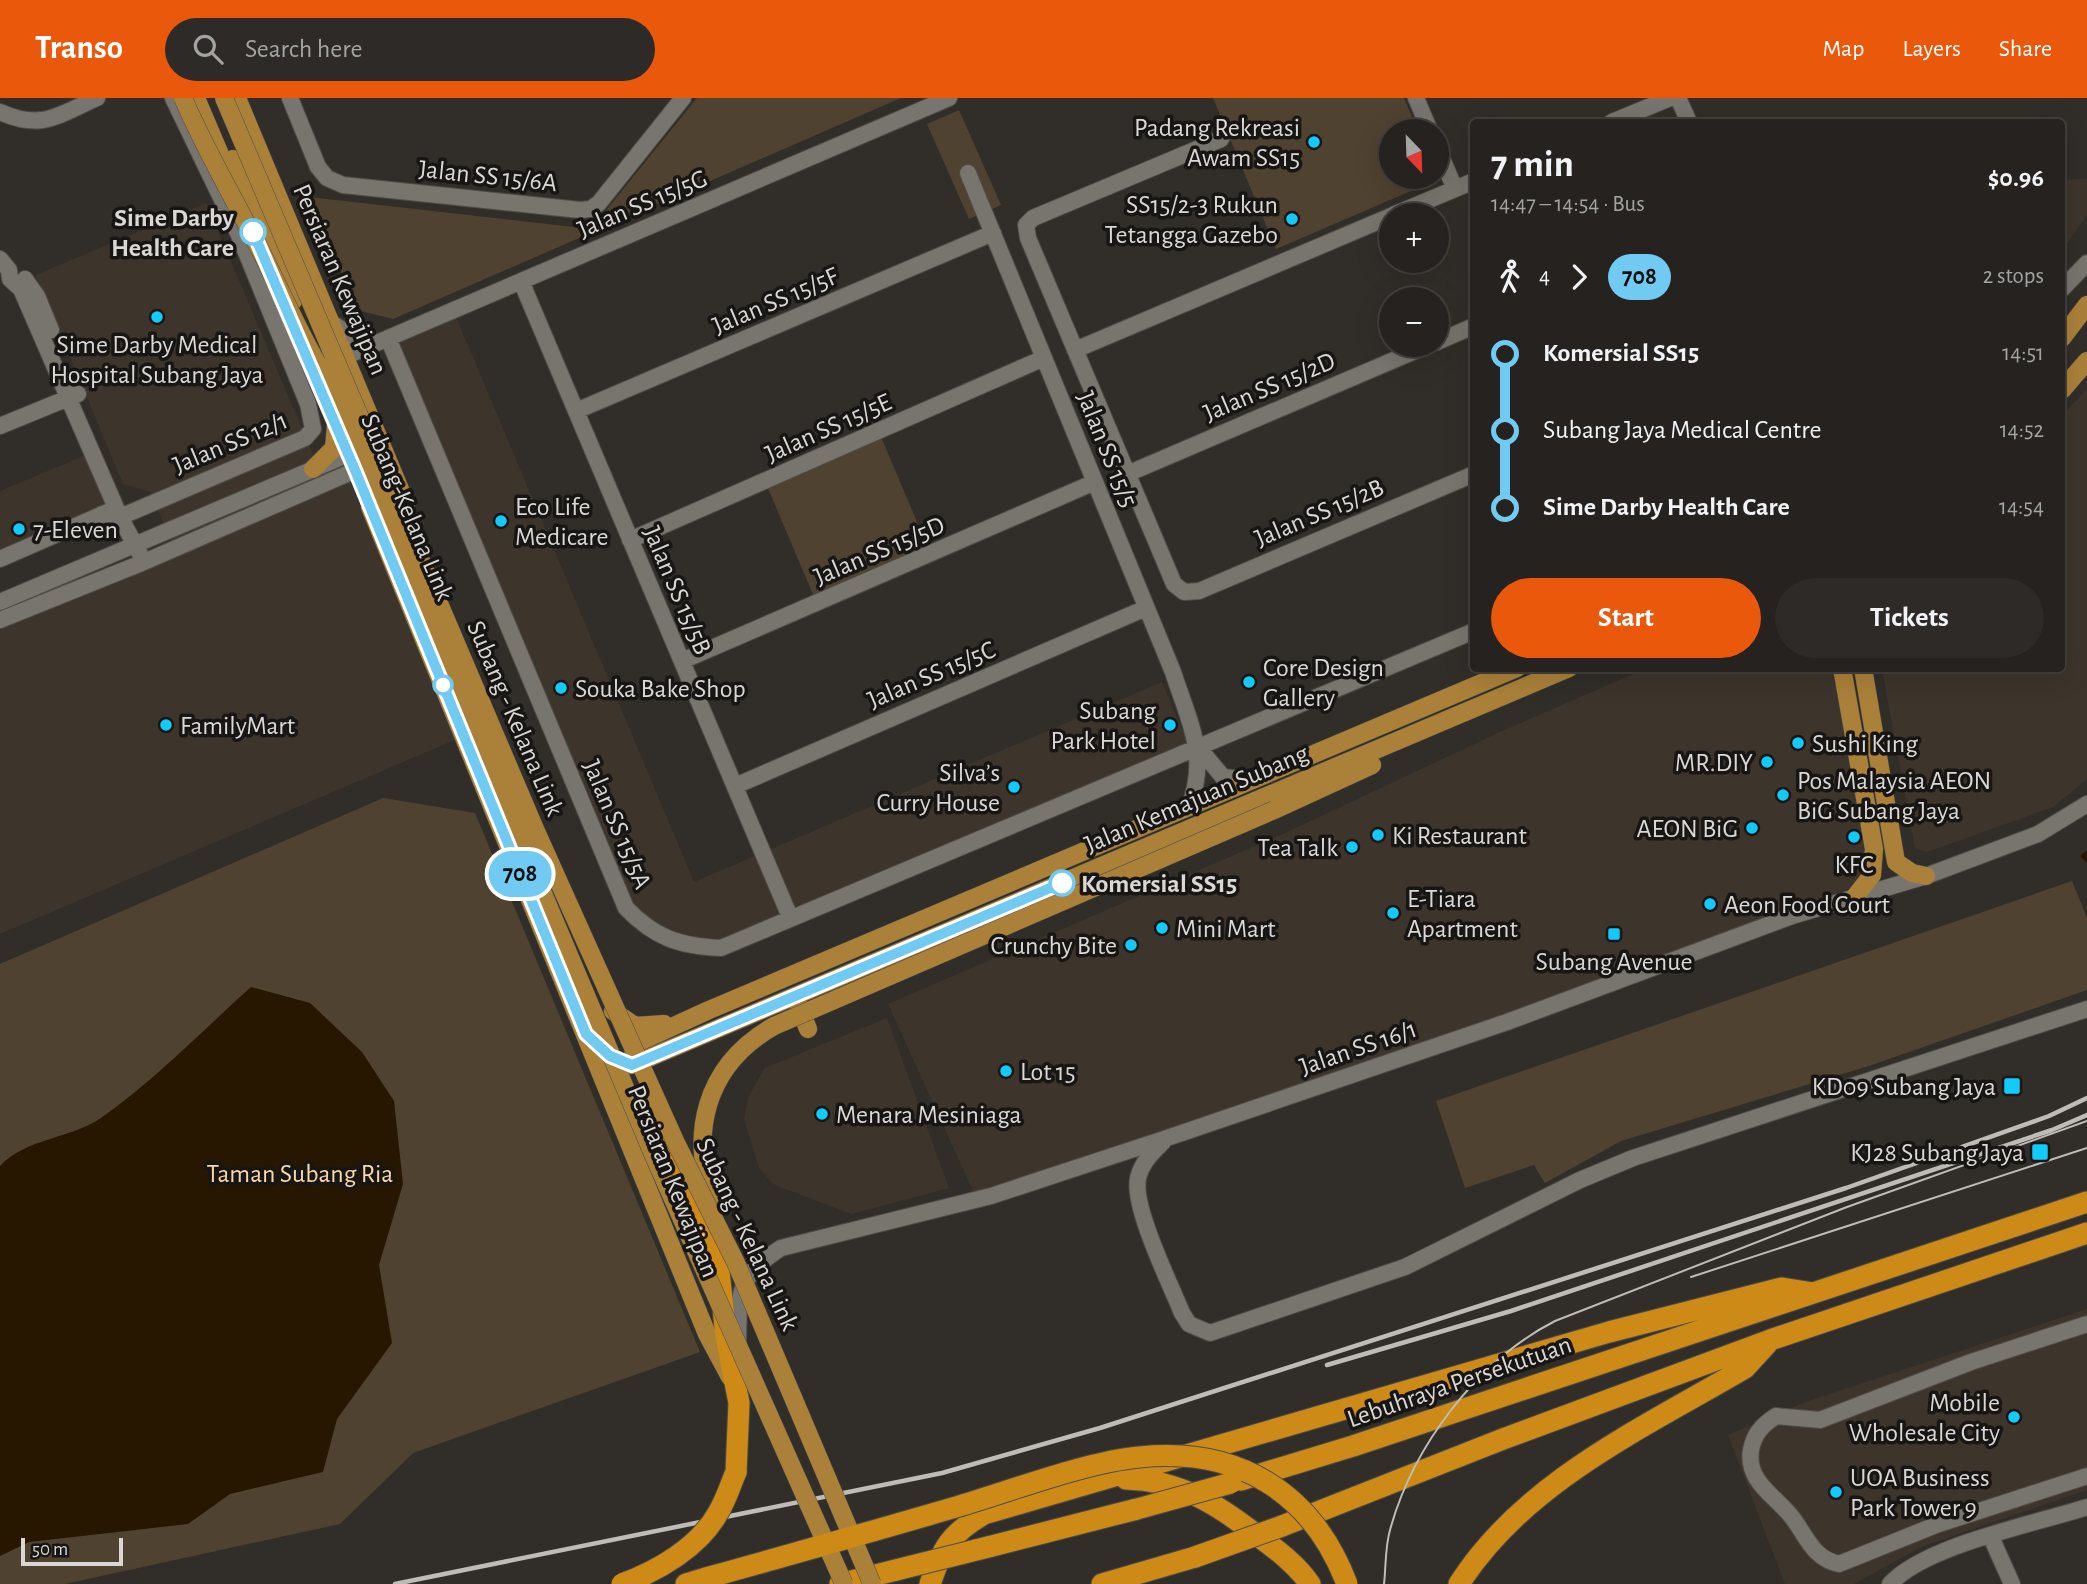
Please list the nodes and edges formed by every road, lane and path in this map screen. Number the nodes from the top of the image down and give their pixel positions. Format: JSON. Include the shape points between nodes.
{"nodes":[{"id":1,"x":97,"y":98,"type":"edge"},
{"id":2,"x":173,"y":98,"type":"edge"},
{"id":3,"x":183,"y":98,"type":"edge"},
{"id":4,"x":196,"y":98,"type":"edge"},
{"id":5,"x":206,"y":98,"type":"edge"},
{"id":6,"x":224,"y":98,"type":"edge"},
{"id":7,"x":237,"y":98,"type":"edge"},
{"id":8,"x":290,"y":98,"type":"edge"},
{"id":9,"x":683,"y":98,"type":"edge"},
{"id":10,"x":949,"y":98,"type":"edge"},
{"id":11,"x":1416,"y":98,"type":"edge"},
{"id":12,"x":1670,"y":98,"type":"edge"},
{"id":13,"x":1678,"y":98,"type":"edge"},
{"id":14,"x":928,"y":102,"type":"edge"},
{"id":15,"x":0,"y":112,"type":"edge"},
{"id":16,"x":1425,"y":119,"type":"edge"},
{"id":17,"x":1619,"y":119,"type":"edge"},
{"id":18,"x":1688,"y":119,"type":"edge"},
{"id":19,"x":1221,"y":139,"type":"dead end"},
{"id":20,"x":968,"y":173,"type":"dead end"},
{"id":21,"x":1449,"y":175,"type":"edge"},
{"id":22,"x":1470,"y":183,"type":"edge"},
{"id":23,"x":1455,"y":189,"type":"junction"},
{"id":24,"x":1422,"y":203,"type":"edge"},
{"id":25,"x":1379,"y":221,"type":"edge"},
{"id":26,"x":993,"y":233,"type":"junction"},
{"id":27,"x":2087,"y":263,"type":"edge"},
{"id":28,"x":4,"y":272,"type":"edge"},
{"id":29,"x":521,"y":282,"type":"junction"},
{"id":30,"x":315,"y":286,"type":"junction"},
{"id":31,"x":2065,"y":286,"type":"edge"},
{"id":32,"x":2087,"y":304,"type":"edge"},
{"id":33,"x":329,"y":321,"type":"junction"},
{"id":34,"x":1470,"y":328,"type":"edge"},
{"id":35,"x":2065,"y":334,"type":"edge"},
{"id":36,"x":1449,"y":337,"type":"edge"},
{"id":37,"x":388,"y":338,"type":"junction"},
{"id":38,"x":373,"y":345,"type":"junction"},
{"id":39,"x":1075,"y":349,"type":"junction"},
{"id":40,"x":344,"y":357,"type":"junction"},
{"id":41,"x":1401,"y":357,"type":"edge"},
{"id":42,"x":1044,"y":358,"type":"junction"},
{"id":43,"x":2087,"y":361,"type":"edge"},
{"id":44,"x":324,"y":375,"type":"junction"},
{"id":45,"x":2065,"y":387,"type":"edge"},
{"id":46,"x":73,"y":396,"type":"junction"},
{"id":47,"x":576,"y":411,"type":"junction"},
{"id":48,"x":336,"y":425,"type":"junction"},
{"id":49,"x":0,"y":426,"type":"edge"},
{"id":50,"x":382,"y":454,"type":"junction"},
{"id":51,"x":352,"y":462,"type":"junction"},
{"id":52,"x":313,"y":469,"type":"junction"},
{"id":53,"x":1127,"y":474,"type":"junction"},
{"id":54,"x":1470,"y":476,"type":"edge"},
{"id":55,"x":1095,"y":482,"type":"junction"},
{"id":56,"x":120,"y":514,"type":"junction"},
{"id":57,"x":630,"y":540,"type":"junction"},
{"id":58,"x":136,"y":545,"type":"junction"},
{"id":59,"x":0,"y":559,"type":"edge"},
{"id":60,"x":144,"y":562,"type":"junction"},
{"id":61,"x":0,"y":602,"type":"edge"},
{"id":62,"x":1146,"y":608,"type":"junction"},
{"id":63,"x":0,"y":620,"type":"edge"},
{"id":64,"x":1470,"y":633,"type":"edge"},
{"id":65,"x":682,"y":661,"type":"junction"},
{"id":66,"x":1507,"y":672,"type":"edge"},
{"id":67,"x":1560,"y":672,"type":"edge"},
{"id":68,"x":1843,"y":672,"type":"edge"},
{"id":69,"x":1864,"y":672,"type":"edge"},
{"id":70,"x":1518,"y":691,"type":"junction"},
{"id":71,"x":1197,"y":746,"type":"junction"},
{"id":72,"x":1250,"y":780,"type":"junction"},
{"id":73,"x":735,"y":786,"type":"junction"},
{"id":74,"x":2087,"y":804,"type":"edge"},
{"id":75,"x":1189,"y":807,"type":"junction"},
{"id":76,"x":1926,"y":876,"type":"junction"},
{"id":77,"x":1854,"y":898,"type":"junction"},
{"id":78,"x":790,"y":917,"type":"junction"},
{"id":79,"x":795,"y":996,"type":"junction"},
{"id":80,"x":608,"y":1007,"type":"junction"},
{"id":81,"x":2087,"y":1009,"type":"edge"},
{"id":82,"x":685,"y":1021,"type":"junction"},
{"id":83,"x":808,"y":1029,"type":"dead end"},
{"id":84,"x":586,"y":1034,"type":"junction"},
{"id":85,"x":641,"y":1061,"type":"junction"},
{"id":86,"x":1167,"y":1138,"type":"junction"},
{"id":87,"x":2087,"y":1202,"type":"edge"},
{"id":88,"x":2087,"y":1233,"type":"edge"},
{"id":89,"x":736,"y":1263,"type":"junction"},
{"id":90,"x":1813,"y":1293,"type":"junction"},
{"id":91,"x":2087,"y":1324,"type":"edge"},
{"id":92,"x":1770,"y":1340,"type":"junction"},
{"id":93,"x":736,"y":1389,"type":"junction"},
{"id":94,"x":2087,"y":1476,"type":"edge"},
{"id":95,"x":1079,"y":1488,"type":"junction"},
{"id":96,"x":2087,"y":1507,"type":"edge"},
{"id":97,"x":1991,"y":1536,"type":"junction"},
{"id":98,"x":696,"y":1581,"type":"edge"},
{"id":99,"x":622,"y":1584,"type":"edge"},
{"id":100,"x":842,"y":1584,"type":"edge"},
{"id":101,"x":872,"y":1584,"type":"edge"},
{"id":102,"x":930,"y":1584,"type":"edge"},
{"id":103,"x":1102,"y":1584,"type":"edge"},
{"id":104,"x":1310,"y":1584,"type":"edge"},
{"id":105,"x":1347,"y":1584,"type":"edge"},
{"id":106,"x":1459,"y":1584,"type":"edge"},
{"id":107,"x":1890,"y":1584,"type":"edge"},
{"id":108,"x":2012,"y":1584,"type":"edge"}],
"edges":[{"from":1,"to":15,"type":"street","via":[[41,122],[21,122]]},
{"from":2,"to":56,"type":"street","name":"Jalan SS 12/1","via":[[239,235],[308,404],[313,429],[305,438]]},
{"from":3,"to":44,"type":"main road","bridge":true,"via":[[223,185]]},
{"from":4,"to":48,"type":"main road","name":"Persiaran Kewajipan"},
{"from":5,"to":44,"type":"main road","bridge":true},
{"from":6,"to":89,"type":"main road","name":"Subang - Kelana Link","bridge":true,"via":[[535,828],[675,1141]]},
{"from":7,"to":30,"type":"main road","name":"Persiaran Kewajipan"},
{"from":8,"to":9,"type":"street","name":"Jalan SS 15/6A","via":[[318,167],[327,178],[343,185],[580,210],[599,203]]},
{"from":10,"to":14,"type":"street","name":"Jalan SS 15/5G"},
{"from":11,"to":16,"type":"street"},
{"from":12,"to":17,"type":"street"},
{"from":13,"to":18,"type":"street"},
{"from":14,"to":29,"type":"street","name":"Jalan SS 15/5G"},
{"from":19,"to":39,"type":"street","via":[[1033,218],[1026,225]]},
{"from":20,"to":26,"type":"street","name":"Jalan SS 15/5"},
{"from":21,"to":23,"type":"street"},
{"from":22,"to":23,"type":"street"},
{"from":23,"to":24,"type":"street"},
{"from":25,"to":39,"type":"street"},
{"from":26,"to":42,"type":"street","name":"Jalan SS 15/5"},
{"from":26,"to":47,"type":"street","name":"Jalan SS 15/5F"},
{"from":27,"to":31,"type":"street"},
{"from":28,"to":46,"type":"street","via":[[21,289]]},
{"from":29,"to":37,"type":"street","name":"Jalan SS 15/5G"},
{"from":29,"to":47,"type":"street","name":"Jalan SS 15/5B"},
{"from":30,"to":33,"type":"main road","name":"Persiaran Kewajipan"},
{"from":30,"to":50,"type":"main road","via":[[320,314]]},
{"from":32,"to":35,"type":"main road"},
{"from":33,"to":38,"type":"street"},
{"from":33,"to":40,"type":"main road","name":"Persiaran Kewajipan"},
{"from":34,"to":36,"type":"street"},
{"from":37,"to":38,"type":"street","name":"Jalan SS 15/5G"},
{"from":37,"to":78,"type":"street","name":"Jalan SS 15/5A","via":[[626,908],[645,928],[687,947],[721,948]]},
{"from":38,"to":40,"type":"street","name":"Jalan SS 15/5G"},
{"from":39,"to":53,"type":"street"},
{"from":40,"to":50,"type":"main road","name":"Persiaran Kewajipan"},
{"from":41,"to":53,"type":"street","name":"Jalan SS 15/2D"},
{"from":42,"to":55,"type":"street","name":"Jalan SS 15/5"},
{"from":42,"to":57,"type":"street","name":"Jalan SS 15/5E"},
{"from":43,"to":45,"type":"main road"},
{"from":44,"to":100,"type":"main road","name":"Subang-Kelana Link","bridge":true,"via":[[653,1154]]},
{"from":46,"to":49,"type":"street"},
{"from":46,"to":56,"type":"street"},
{"from":47,"to":57,"type":"street","name":"Jalan SS 15/5B"},
{"from":48,"to":51,"type":"main road","name":"Persiaran Kewajipan"},
{"from":48,"to":52,"type":"main road","via":[[334,448]]},
{"from":50,"to":51,"type":"main road"},
{"from":50,"to":80,"type":"main road","name":"Persiaran Kewajipan"},
{"from":51,"to":52,"type":"street"},
{"from":51,"to":60,"type":"street"},
{"from":51,"to":84,"type":"main road","name":"Persiaran Kewajipan"},
{"from":52,"to":58,"type":"street"},
{"from":53,"to":54,"type":"street","name":"Jalan SS 15/2B","via":[[1174,583],[1184,592],[1199,591]]},
{"from":55,"to":62,"type":"street","name":"Jalan SS 15/5"},
{"from":55,"to":65,"type":"street","name":"Jalan SS 15/5D"},
{"from":56,"to":58,"type":"street"},
{"from":56,"to":59,"type":"street"},
{"from":57,"to":65,"type":"street","name":"Jalan SS 15/5B"},
{"from":58,"to":60,"type":"street"},
{"from":58,"to":61,"type":"street"},
{"from":60,"to":63,"type":"street"},
{"from":62,"to":71,"type":"street","name":"Jalan SS 15/5"},
{"from":62,"to":73,"type":"street","name":"Jalan SS 15/5C"},
{"from":64,"to":71,"type":"street","name":"Jalan SS 15/5A"},
{"from":65,"to":73,"type":"street","name":"Jalan SS 15/5B"},
{"from":66,"to":72,"type":"main road","name":"Jalan Kemajuan Subang"},
{"from":67,"to":70,"type":"main road","name":"Jalan Kemajuan Subang"},
{"from":68,"to":77,"type":"main road","via":[[1874,849],[1872,875]]},
{"from":69,"to":76,"type":"main road","via":[[1896,862]]},
{"from":70,"to":79,"type":"main road","name":"Jalan Kemajuan Subang"},
{"from":70,"to":89,"type":"main road","bridge":true,"via":[[1274,810],[753,1038],[722,1070],[703,1128],[706,1181]]},
{"from":71,"to":72,"type":"street","name":"Jalan SS 15/5","via":[[1223,777]]},
{"from":71,"to":75,"type":"street","name":"Jalan SS 15/5","via":[[1199,773]]},
{"from":71,"to":78,"type":"street","name":"Jalan SS 15/5A"},
{"from":72,"to":75,"type":"main road","name":"Jalan Kemajuan Subang"},
{"from":73,"to":78,"type":"street","name":"Jalan SS 15/5B"},
{"from":74,"to":76,"type":"street","name":"Jalan SS 16/1","via":[[2038,834]]},
{"from":75,"to":82,"type":"main road","name":"Jalan Kemajuan Subang"},
{"from":76,"to":77,"type":"street","name":"Jalan SS 16/1"},
{"from":77,"to":86,"type":"street","name":"Jalan SS 16/1"},
{"from":79,"to":83,"type":"main road"},
{"from":79,"to":85,"type":"main road","name":"Jalan Kemajuan Subang"},
{"from":80,"to":82,"type":"main road","via":[[635,1026]]},
{"from":80,"to":85,"type":"main road","name":"Persiaran Kewajipan"},
{"from":81,"to":86,"type":"street","via":[[1633,1157],[1405,1267],[1210,1333],[1189,1324],[1182,1313],[1138,1199],[1138,1178],[1145,1160]]},
{"from":82,"to":85,"type":"main road","name":"Jalan Kemajuan Subang","via":[[635,1045]]},
{"from":84,"to":85,"type":"main road","via":[[610,1056]]},
{"from":84,"to":93,"type":"main road","name":"Persiaran Kewajipan","via":[[707,1334]]},
{"from":85,"to":93,"type":"highway","via":[[687,1191],[718,1262]]},
{"from":86,"to":93,"type":"street","name":"Jalan SS 16/1","via":[[991,1196],[781,1248],[757,1264],[743,1283]]},
{"from":87,"to":90,"type":"highway","name":"Lebuhraya Persekutuan"},
{"from":88,"to":92,"type":"highway"},
{"from":89,"to":101,"type":"main road","name":"Subang - Kelana Link","bridge":true},
{"from":90,"to":95,"type":"highway","via":[[1782,1289],[1609,1332]]},
{"from":90,"to":100,"type":"highway","name":"Lebuhraya Persekutuan","bridge":true,"via":[[1231,1483]]},
{"from":91,"to":94,"type":"street","via":[[1820,1420],[1776,1416],[1753,1440],[1750,1466],[1755,1479],[1791,1516],[1815,1552],[1839,1564],[1936,1525]]},
{"from":92,"to":103,"type":"highway","bridge":true,"via":[[1282,1526]]},
{"from":92,"to":106,"type":"highway","via":[[1745,1368],[1560,1479],[1506,1525]]},
{"from":93,"to":99,"type":"highway","bridge":true,"via":[[740,1427],[736,1472],[718,1513],[705,1532],[665,1563]]},
{"from":95,"to":102,"type":"highway","via":[[984,1514],[961,1528],[944,1548]]},
{"from":95,"to":104,"type":"highway","via":[[1143,1479],[1194,1493],[1226,1511],[1284,1556]]},
{"from":96,"to":97,"type":"street"},
{"from":97,"to":107,"type":"street","via":[[1922,1562]]},
{"from":97,"to":108,"type":"street"},
{"from":98,"to":105,"type":"highway","bridge":true,"via":[[1113,1461],[1185,1455],[1239,1467],[1290,1498],[1308,1513],[1336,1555]]}]}
